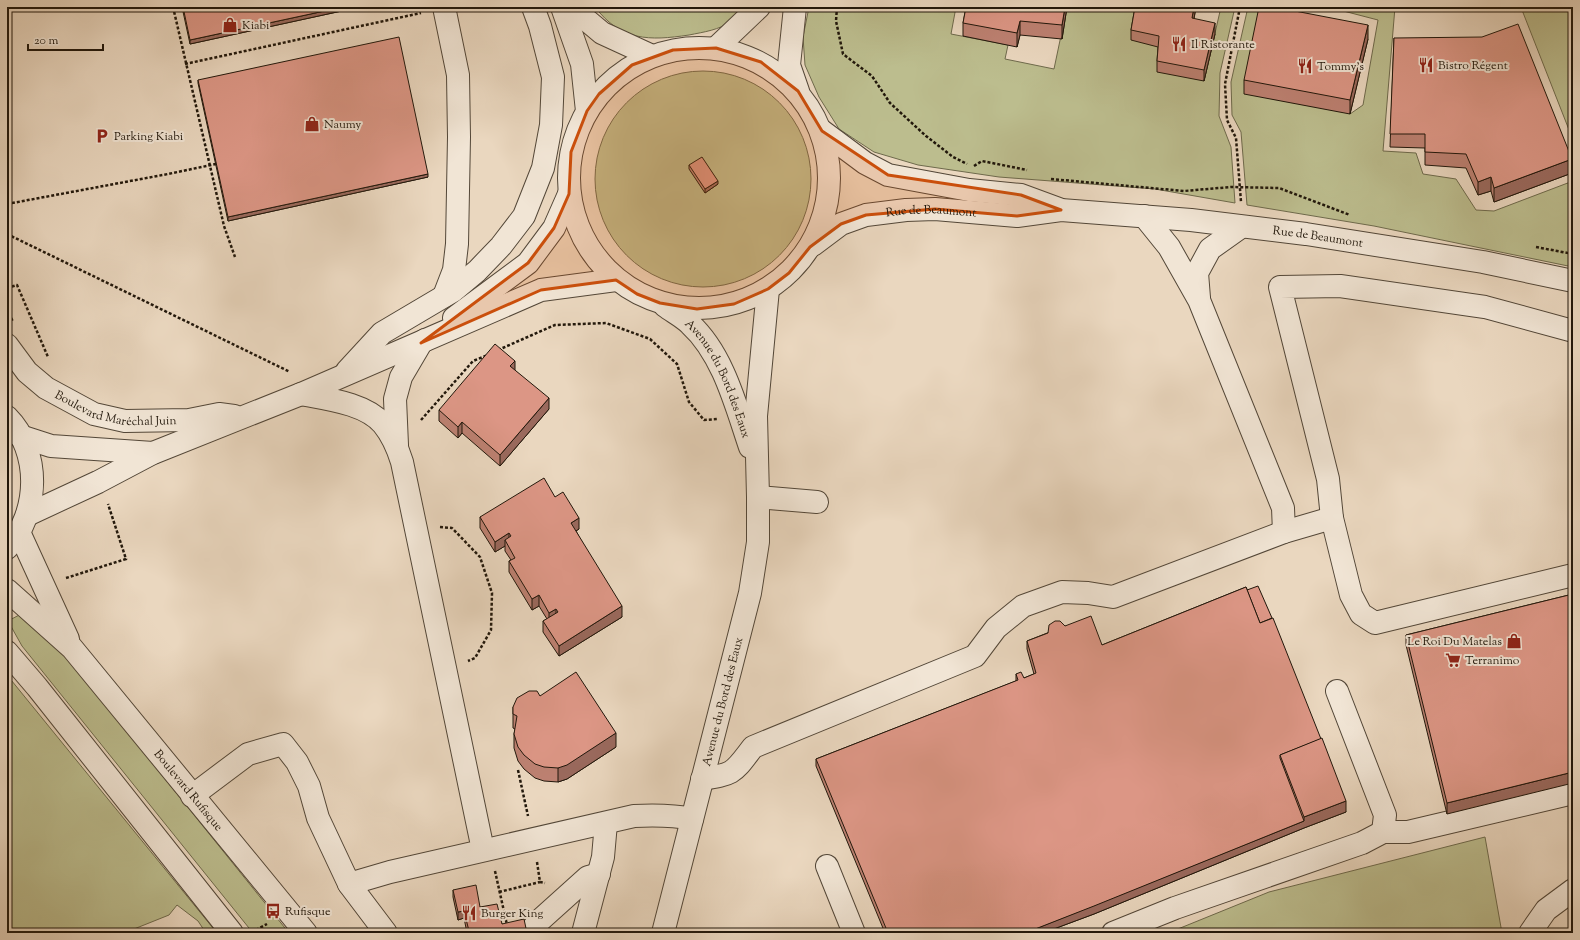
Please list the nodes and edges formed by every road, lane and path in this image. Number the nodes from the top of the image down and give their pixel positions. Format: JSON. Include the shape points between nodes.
{"nodes":[{"id":1,"x":172,"y":7,"type":"edge"},
{"id":2,"x":445,"y":7,"type":"edge"},
{"id":3,"x":533,"y":7,"type":"edge"},
{"id":4,"x":562,"y":7,"type":"edge"},
{"id":5,"x":572,"y":7,"type":"edge"},
{"id":6,"x":759,"y":7,"type":"edge"},
{"id":7,"x":795,"y":7,"type":"edge"},
{"id":8,"x":837,"y":7,"type":"edge"},
{"id":9,"x":1240,"y":7,"type":"edge"},
{"id":10,"x":716,"y":48,"type":"junction"},
{"id":11,"x":652,"y":56,"type":"junction"},
{"id":12,"x":185,"y":64,"type":"junction"},
{"id":13,"x":798,"y":91,"type":"junction"},
{"id":14,"x":587,"y":112,"type":"junction"},
{"id":15,"x":822,"y":132,"type":"junction"},
{"id":16,"x":216,"y":164,"type":"edge"},
{"id":17,"x":209,"y":165,"type":"junction"},
{"id":18,"x":1029,"y":171,"type":"dead end"},
{"id":19,"x":1044,"y":176,"type":"dead end"},
{"id":20,"x":1240,"y":187,"type":"junction"},
{"id":21,"x":569,"y":194,"type":"junction"},
{"id":22,"x":7,"y":204,"type":"edge"},
{"id":23,"x":1061,"y":210,"type":"junction"},
{"id":24,"x":1144,"y":216,"type":"junction"},
{"id":25,"x":1352,"y":216,"type":"dead end"},
{"id":26,"x":1241,"y":227,"type":"junction"},
{"id":27,"x":7,"y":234,"type":"edge"},
{"id":28,"x":1530,"y":246,"type":"dead end"},
{"id":29,"x":810,"y":247,"type":"junction"},
{"id":30,"x":1573,"y":254,"type":"edge"},
{"id":31,"x":235,"y":257,"type":"dead end"},
{"id":32,"x":616,"y":280,"type":"junction"},
{"id":33,"x":1573,"y":281,"type":"edge"},
{"id":34,"x":768,"y":289,"type":"junction"},
{"id":35,"x":444,"y":296,"type":"junction"},
{"id":36,"x":1199,"y":300,"type":"junction"},
{"id":37,"x":660,"y":303,"type":"junction"},
{"id":38,"x":7,"y":309,"type":"edge"},
{"id":39,"x":14,"y":324,"type":"dead end"},
{"id":40,"x":1573,"y":331,"type":"edge"},
{"id":41,"x":421,"y":343,"type":"junction"},
{"id":42,"x":7,"y":345,"type":"edge"},
{"id":43,"x":342,"y":376,"type":"junction"},
{"id":44,"x":301,"y":394,"type":"junction"},
{"id":45,"x":7,"y":416,"type":"edge"},
{"id":46,"x":246,"y":417,"type":"junction"},
{"id":47,"x":723,"y":419,"type":"dead end"},
{"id":48,"x":420,"y":421,"type":"dead end"},
{"id":49,"x":20,"y":436,"type":"junction"},
{"id":50,"x":397,"y":447,"type":"junction"},
{"id":51,"x":153,"y":453,"type":"junction"},
{"id":52,"x":757,"y":468,"type":"junction"},
{"id":53,"x":758,"y":497,"type":"junction"},
{"id":54,"x":817,"y":502,"type":"dead end"},
{"id":55,"x":1332,"y":518,"type":"junction"},
{"id":56,"x":414,"y":525,"type":"junction"},
{"id":57,"x":18,"y":532,"type":"edge"},
{"id":58,"x":1284,"y":532,"type":"junction"},
{"id":59,"x":1573,"y":575,"type":"edge"},
{"id":60,"x":7,"y":590,"type":"edge"},
{"id":61,"x":72,"y":648,"type":"junction"},
{"id":62,"x":8,"y":650,"type":"edge"},
{"id":63,"x":445,"y":668,"type":"junction"},
{"id":64,"x":1337,"y":691,"type":"dead end"},
{"id":65,"x":702,"y":779,"type":"junction"},
{"id":66,"x":1573,"y":793,"type":"edge"},
{"id":67,"x":192,"y":796,"type":"junction"},
{"id":68,"x":692,"y":819,"type":"junction"},
{"id":69,"x":606,"y":823,"type":"junction"},
{"id":70,"x":1383,"y":832,"type":"junction"},
{"id":71,"x":486,"y":850,"type":"junction"},
{"id":72,"x":827,"y":866,"type":"dead end"},
{"id":73,"x":599,"y":874,"type":"junction"},
{"id":74,"x":540,"y":882,"type":"dead end"},
{"id":75,"x":349,"y":884,"type":"junction"},
{"id":76,"x":1573,"y":890,"type":"edge"},
{"id":77,"x":500,"y":892,"type":"junction"},
{"id":78,"x":508,"y":929,"type":"edge"},
{"id":79,"x":388,"y":930,"type":"edge"},
{"id":80,"x":232,"y":933,"type":"edge"},
{"id":81,"x":306,"y":933,"type":"edge"},
{"id":82,"x":533,"y":933,"type":"edge"},
{"id":83,"x":583,"y":933,"type":"edge"},
{"id":84,"x":663,"y":933,"type":"edge"},
{"id":85,"x":854,"y":933,"type":"edge"},
{"id":86,"x":1113,"y":933,"type":"edge"},
{"id":87,"x":1530,"y":933,"type":"edge"}],
"edges":[{"from":1,"to":12,"type":"path"},
{"from":2,"to":12,"type":"path"},
{"from":2,"to":35,"type":"street","via":[[458,75],[459,137],[457,244],[454,270]]},
{"from":3,"to":35,"type":"street","via":[[552,77],[551,124],[544,168],[524,216],[501,246],[477,271]]},
{"from":4,"to":14,"type":"street","via":[[582,64]]},
{"from":5,"to":11,"type":"street","via":[[602,33]]},
{"from":6,"to":10,"type":"street"},
{"from":7,"to":13,"type":"street","via":[[790,65]]},
{"from":8,"to":18,"type":"path","via":[[836,21],[843,54],[872,76],[890,103],[926,136],[953,157],[973,167],[982,161]]},
{"from":9,"to":20,"type":"path","via":[[1225,84],[1227,120],[1236,138]]},
{"from":10,"to":11,"type":"street","via":[[695,47]]},
{"from":10,"to":13,"type":"street","via":[[739,53],[761,62]]},
{"from":11,"to":14,"type":"street","via":[[632,65],[615,78],[599,94]]},
{"from":12,"to":17,"type":"path"},
{"from":13,"to":15,"type":"street","via":[[812,110]]},
{"from":14,"to":21,"type":"street","via":[[571,152]]},
{"from":15,"to":23,"type":"street","name":"Rue de Beaumont","via":[[888,175],[969,190],[1022,195]]},
{"from":15,"to":29,"type":"street","via":[[829,161],[830,191],[823,220]]},
{"from":16,"to":17,"type":"path"},
{"from":17,"to":22,"type":"path"},
{"from":17,"to":31,"type":"path","via":[[224,226]]},
{"from":19,"to":20,"type":"path","via":[[1051,179],[1184,191]]},
{"from":20,"to":25,"type":"path","via":[[1279,188]]},
{"from":20,"to":26,"type":"path"},
{"from":21,"to":32,"type":"street","via":[[575,219],[585,241],[599,262]]},
{"from":21,"to":41,"type":"street","via":[[554,228],[528,263]]},
{"from":23,"to":24,"type":"street","name":"Rue de Beaumont"},
{"from":23,"to":29,"type":"street","name":"Rue de Beaumont","via":[[1017,216],[935,209],[866,215],[841,224]]},
{"from":24,"to":26,"type":"street","name":"Rue de Beaumont"},
{"from":24,"to":36,"type":"street","via":[[1169,247]]},
{"from":26,"to":33,"type":"street","name":"Rue de Beaumont","via":[[1306,234],[1483,262]]},
{"from":26,"to":36,"type":"street","via":[[1210,250],[1197,272]]},
{"from":27,"to":44,"type":"path","via":[[290,370]]},
{"from":28,"to":30,"type":"path"},
{"from":29,"to":34,"type":"street","via":[[789,273]]},
{"from":32,"to":37,"type":"street","via":[[637,294]]},
{"from":32,"to":41,"type":"street","via":[[541,290]]},
{"from":34,"to":37,"type":"street","via":[[734,304],[697,309]]},
{"from":34,"to":52,"type":"street","name":"Avenue du Bord des Eaux","via":[[756,416]]},
{"from":35,"to":43,"type":"street","via":[[382,333]]},
{"from":36,"to":58,"type":"street","via":[[1284,508]]},
{"from":37,"to":52,"type":"street","name":"Avenue du Bord des Eaux","via":[[690,324],[710,347],[727,382]]},
{"from":38,"to":39,"type":"path"},
{"from":40,"to":55,"type":"street","via":[[1478,306],[1340,286],[1280,287],[1328,480]]},
{"from":41,"to":43,"type":"street"},
{"from":41,"to":50,"type":"street","via":[[401,377],[395,399]]},
{"from":42,"to":46,"type":"street","name":"Boulevard Maréchal Juin","via":[[27,372],[46,388],[94,414],[125,421],[190,420],[219,414]]},
{"from":43,"to":44,"type":"street"},
{"from":44,"to":46,"type":"street"},
{"from":44,"to":50,"type":"street","via":[[343,402],[364,411],[383,424]]},
{"from":45,"to":49,"type":"street"},
{"from":46,"to":51,"type":"street"},
{"from":47,"to":48,"type":"path","via":[[704,420],[690,402],[677,364],[650,340],[606,323],[555,324],[473,361]]},
{"from":49,"to":51,"type":"street","via":[[51,446]]},
{"from":49,"to":57,"type":"street","via":[[29,457],[33,480],[31,498]]},
{"from":50,"to":56,"type":"street"},
{"from":51,"to":57,"type":"street","via":[[98,482]]},
{"from":52,"to":53,"type":"street","name":"Avenue du Bord des Eaux"},
{"from":53,"to":54,"type":"street"},
{"from":53,"to":65,"type":"street","name":"Avenue du Bord des Eaux","via":[[758,542],[750,593]]},
{"from":55,"to":58,"type":"street"},
{"from":55,"to":59,"type":"street","via":[[1351,595],[1361,614],[1375,622]]},
{"from":56,"to":63,"type":"street"},
{"from":56,"to":63,"type":"path","via":[[452,528],[480,556],[492,593],[491,630],[475,658]]},
{"from":57,"to":61,"type":"street","name":"Boulevard Rufisque"},
{"from":58,"to":65,"type":"street","via":[[1113,597],[1062,592],[1023,606],[996,628],[975,656],[753,747],[737,768],[727,776]]},
{"from":60,"to":61,"type":"street","name":"Boulevard Rufisque"},
{"from":61,"to":67,"type":"street","name":"Boulevard Rufisque"},
{"from":62,"to":80,"type":"street"},
{"from":63,"to":71,"type":"street"},
{"from":64,"to":70,"type":"street","via":[[1385,815]]},
{"from":65,"to":68,"type":"street","name":"Avenue du Bord des Eaux"},
{"from":66,"to":70,"type":"street","via":[[1408,832]]},
{"from":67,"to":75,"type":"street","via":[[248,754],[283,744],[297,762],[309,786],[318,818]]},
{"from":67,"to":81,"type":"street","name":"Boulevard Rufisque"},
{"from":68,"to":69,"type":"street","via":[[659,815],[634,816]]},
{"from":68,"to":84,"type":"street","name":"Avenue du Bord des Eaux"},
{"from":69,"to":71,"type":"street"},
{"from":69,"to":73,"type":"street"},
{"from":70,"to":86,"type":"street","via":[[1362,843],[1175,908]]},
{"from":71,"to":75,"type":"street"},
{"from":71,"to":77,"type":"path"},
{"from":72,"to":85,"type":"street"},
{"from":73,"to":82,"type":"street","via":[[588,877],[538,922],[533,928]]},
{"from":73,"to":83,"type":"street"},
{"from":74,"to":77,"type":"path"},
{"from":75,"to":79,"type":"street"},
{"from":76,"to":87,"type":"street","via":[[1546,910]]},
{"from":77,"to":78,"type":"path"}]}
